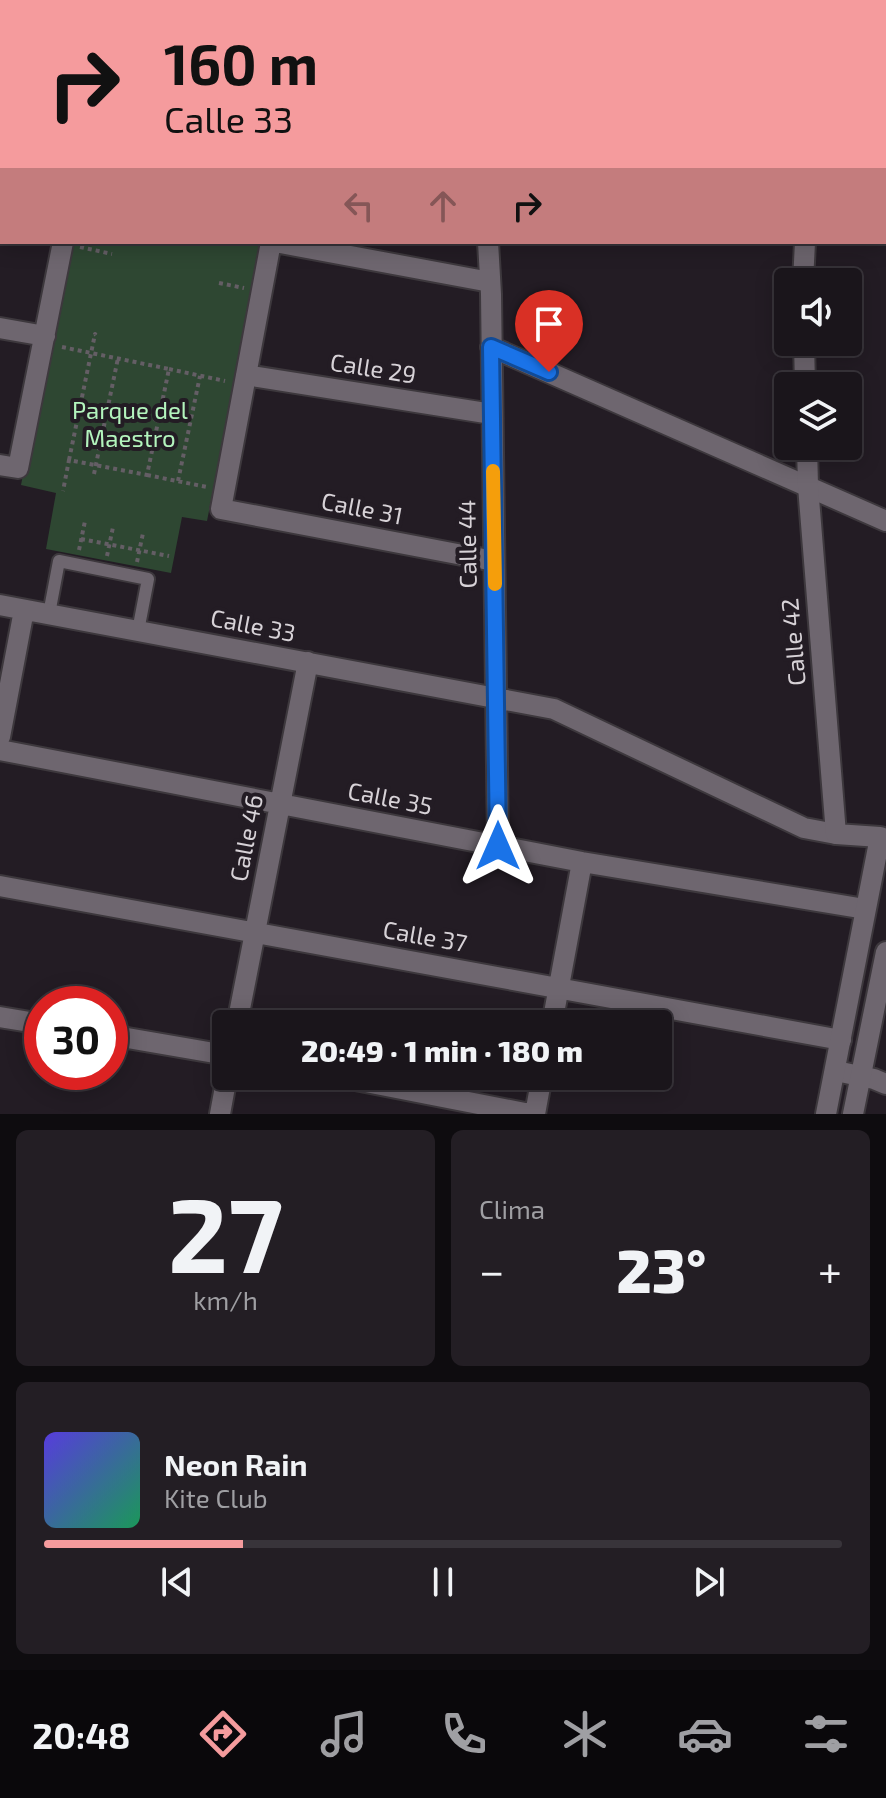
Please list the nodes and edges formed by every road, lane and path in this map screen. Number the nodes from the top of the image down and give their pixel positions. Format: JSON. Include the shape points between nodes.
{"nodes":[{"id":1,"x":69,"y":244,"type":"edge"},
{"id":2,"x":272,"y":244,"type":"edge"},
{"id":3,"x":284,"y":244,"type":"edge"},
{"id":4,"x":488,"y":244,"type":"edge"},
{"id":5,"x":805,"y":244,"type":"edge"},
{"id":6,"x":112,"y":254,"type":"dead end"},
{"id":7,"x":804,"y":268,"type":"edge"},
{"id":8,"x":490,"y":282,"type":"junction"},
{"id":9,"x":219,"y":283,"type":"dead end"},
{"id":10,"x":247,"y":288,"type":"dead end"},
{"id":11,"x":0,"y":328,"type":"edge"},
{"id":12,"x":96,"y":335,"type":"dead end"},
{"id":13,"x":50,"y":341,"type":"junction"},
{"id":14,"x":491,"y":347,"type":"junction"},
{"id":15,"x":91,"y":353,"type":"junction"},
{"id":16,"x":118,"y":358,"type":"junction"},
{"id":17,"x":169,"y":369,"type":"junction"},
{"id":18,"x":200,"y":376,"type":"junction"},
{"id":19,"x":238,"y":378,"type":"junction"},
{"id":20,"x":107,"y":409,"type":"junction"},
{"id":21,"x":161,"y":409,"type":"junction"},
{"id":22,"x":492,"y":414,"type":"junction"},
{"id":23,"x":192,"y":416,"type":"junction"},
{"id":24,"x":158,"y":420,"type":"junction"},
{"id":25,"x":69,"y":460,"type":"junction"},
{"id":26,"x":807,"y":460,"type":"edge"},
{"id":27,"x":96,"y":465,"type":"junction"},
{"id":28,"x":9,"y":466,"type":"edge"},
{"id":29,"x":94,"y":474,"type":"dead end"},
{"id":30,"x":147,"y":475,"type":"junction"},
{"id":31,"x":178,"y":481,"type":"junction"},
{"id":32,"x":808,"y":486,"type":"junction"},
{"id":33,"x":210,"y":488,"type":"dead end"},
{"id":34,"x":63,"y":491,"type":"dead end"},
{"id":35,"x":85,"y":521,"type":"dead end"},
{"id":36,"x":886,"y":521,"type":"edge"},
{"id":37,"x":113,"y":527,"type":"dead end"},
{"id":38,"x":143,"y":533,"type":"dead end"},
{"id":39,"x":81,"y":539,"type":"junction"},
{"id":40,"x":109,"y":545,"type":"junction"},
{"id":41,"x":140,"y":550,"type":"junction"},
{"id":42,"x":169,"y":556,"type":"dead end"},
{"id":43,"x":78,"y":557,"type":"dead end"},
{"id":44,"x":494,"y":561,"type":"junction"},
{"id":45,"x":105,"y":562,"type":"dead end"},
{"id":46,"x":136,"y":568,"type":"dead end"},
{"id":47,"x":0,"y":605,"type":"edge"},
{"id":48,"x":24,"y":610,"type":"junction"},
{"id":49,"x":49,"y":614,"type":"junction"},
{"id":50,"x":138,"y":631,"type":"junction"},
{"id":51,"x":308,"y":662,"type":"junction"},
{"id":52,"x":497,"y":697,"type":"junction"},
{"id":53,"x":0,"y":737,"type":"edge"},
{"id":54,"x":0,"y":750,"type":"edge"},
{"id":55,"x":280,"y":804,"type":"junction"},
{"id":56,"x":836,"y":834,"type":"junction"},
{"id":57,"x":883,"y":838,"type":"edge"},
{"id":58,"x":498,"y":846,"type":"junction"},
{"id":59,"x":582,"y":862,"type":"junction"},
{"id":60,"x":0,"y":886,"type":"edge"},
{"id":61,"x":865,"y":909,"type":"junction"},
{"id":62,"x":255,"y":933,"type":"junction"},
{"id":63,"x":886,"y":952,"type":"edge"},
{"id":64,"x":558,"y":988,"type":"junction"},
{"id":65,"x":240,"y":1010,"type":"edge"},
{"id":66,"x":554,"y":1010,"type":"edge"},
{"id":67,"x":0,"y":1017,"type":"edge"},
{"id":68,"x":24,"y":1021,"type":"edge"},
{"id":69,"x":128,"y":1038,"type":"edge"},
{"id":70,"x":841,"y":1040,"type":"junction"},
{"id":71,"x":212,"y":1053,"type":"edge"},
{"id":72,"x":836,"y":1071,"type":"junction"},
{"id":73,"x":861,"y":1076,"type":"junction"},
{"id":74,"x":886,"y":1084,"type":"edge"},
{"id":75,"x":224,"y":1090,"type":"edge"},
{"id":76,"x":408,"y":1090,"type":"edge"},
{"id":77,"x":538,"y":1090,"type":"edge"},
{"id":78,"x":220,"y":1114,"type":"edge"},
{"id":79,"x":532,"y":1114,"type":"edge"},
{"id":80,"x":826,"y":1114,"type":"edge"},
{"id":81,"x":853,"y":1114,"type":"edge"}],
"edges":[{"from":1,"to":6,"type":"path"},
{"from":1,"to":13,"type":"street"},
{"from":2,"to":19,"type":"street"},
{"from":3,"to":8,"type":"street"},
{"from":4,"to":8,"type":"street","name":"Calle 44"},
{"from":5,"to":7,"type":"street"},
{"from":8,"to":14,"type":"street","name":"Calle 44"},
{"from":9,"to":10,"type":"path"},
{"from":11,"to":13,"type":"street"},
{"from":12,"to":15,"type":"path"},
{"from":13,"to":15,"type":"path"},
{"from":13,"to":28,"type":"street"},
{"from":14,"to":22,"type":"street","name":"Calle 44"},
{"from":14,"to":32,"type":"street"},
{"from":15,"to":16,"type":"path"},
{"from":15,"to":25,"type":"path"},
{"from":16,"to":17,"type":"path"},
{"from":16,"to":20,"type":"path"},
{"from":17,"to":18,"type":"path"},
{"from":17,"to":21,"type":"path"},
{"from":18,"to":19,"type":"path"},
{"from":18,"to":23,"type":"path"},
{"from":19,"to":22,"type":"street","name":"Calle 29"},
{"from":19,"to":44,"type":"street","name":"Calle 31","via":[[221,509]]},
{"from":20,"to":24,"type":"path"},
{"from":20,"to":27,"type":"path"},
{"from":21,"to":23,"type":"path"},
{"from":21,"to":24,"type":"path"},
{"from":22,"to":44,"type":"street","name":"Calle 44"},
{"from":23,"to":31,"type":"path"},
{"from":24,"to":30,"type":"path"},
{"from":25,"to":27,"type":"path"},
{"from":25,"to":34,"type":"path"},
{"from":26,"to":32,"type":"street","name":"Calle 42"},
{"from":27,"to":29,"type":"path"},
{"from":27,"to":30,"type":"path"},
{"from":30,"to":31,"type":"path"},
{"from":31,"to":33,"type":"path"},
{"from":32,"to":36,"type":"street"},
{"from":32,"to":56,"type":"street","name":"Calle 42"},
{"from":35,"to":39,"type":"path"},
{"from":37,"to":40,"type":"path"},
{"from":38,"to":41,"type":"path"},
{"from":39,"to":40,"type":"path"},
{"from":39,"to":43,"type":"path"},
{"from":40,"to":41,"type":"path"},
{"from":40,"to":45,"type":"path"},
{"from":41,"to":42,"type":"path"},
{"from":41,"to":46,"type":"path"},
{"from":44,"to":52,"type":"street","name":"Calle 44"},
{"from":47,"to":48,"type":"street","name":"Calle 33"},
{"from":48,"to":49,"type":"street","name":"Calle 33"},
{"from":48,"to":53,"type":"street"},
{"from":49,"to":50,"type":"street","name":"Calle 33"},
{"from":49,"to":50,"type":"lane","via":[[59,561],[148,579]]},
{"from":50,"to":51,"type":"street","name":"Calle 33"},
{"from":51,"to":52,"type":"street","name":"Calle 33"},
{"from":51,"to":55,"type":"street","name":"Calle 46"},
{"from":52,"to":56,"type":"street","via":[[554,709],[804,828]]},
{"from":52,"to":58,"type":"street","name":"Calle 44"},
{"from":54,"to":55,"type":"street","name":"Calle 35"},
{"from":55,"to":58,"type":"street","name":"Calle 35"},
{"from":55,"to":62,"type":"street","name":"Calle 46"},
{"from":56,"to":57,"type":"street"},
{"from":57,"to":61,"type":"street"},
{"from":58,"to":59,"type":"street","name":"Calle 35"},
{"from":59,"to":61,"type":"street","name":"Calle 35"},
{"from":59,"to":64,"type":"street"},
{"from":60,"to":62,"type":"street","name":"Calle 37"},
{"from":61,"to":70,"type":"street"},
{"from":62,"to":64,"type":"street","name":"Calle 37"},
{"from":62,"to":65,"type":"street","name":"Calle 46"},
{"from":63,"to":73,"type":"street"},
{"from":64,"to":66,"type":"street"},
{"from":64,"to":70,"type":"street","name":"Calle 37"},
{"from":67,"to":68,"type":"street"},
{"from":69,"to":71,"type":"street"},
{"from":70,"to":72,"type":"street"},
{"from":72,"to":73,"type":"street"},
{"from":72,"to":80,"type":"street"},
{"from":73,"to":74,"type":"street"},
{"from":73,"to":81,"type":"street"},
{"from":75,"to":78,"type":"street"},
{"from":76,"to":79,"type":"street"},
{"from":77,"to":79,"type":"street"}]}
